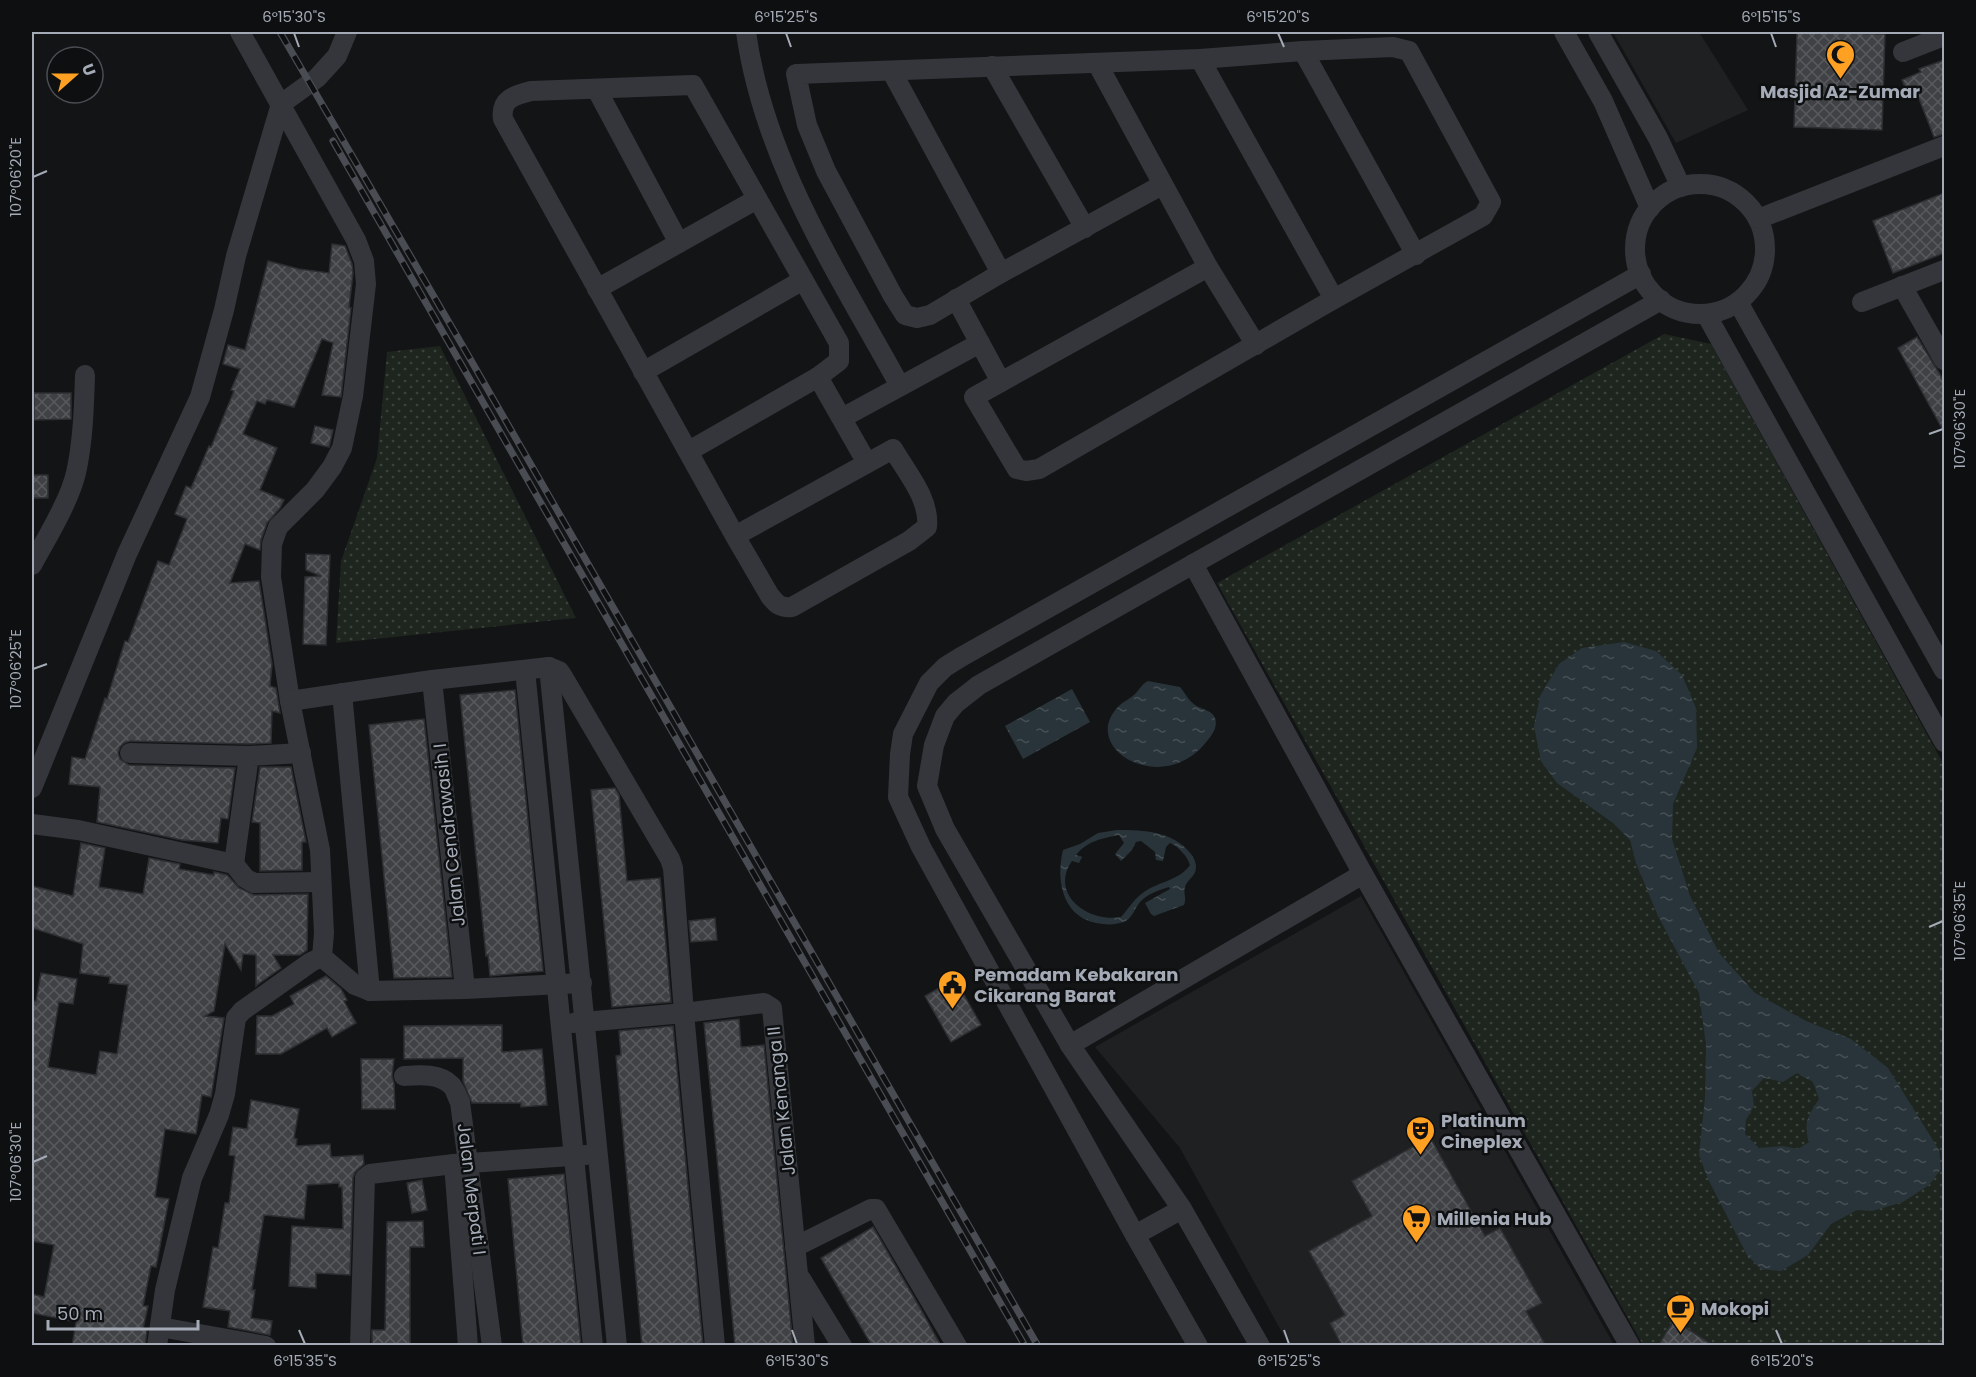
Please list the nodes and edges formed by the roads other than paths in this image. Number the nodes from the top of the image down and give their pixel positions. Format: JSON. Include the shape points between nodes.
{"nodes":[{"id":1,"x":240,"y":32,"type":"edge"},
{"id":2,"x":347,"y":32,"type":"edge"},
{"id":3,"x":1564,"y":32,"type":"edge"},
{"id":4,"x":1598,"y":32,"type":"edge"},
{"id":5,"x":1939,"y":35,"type":"edge"},
{"id":6,"x":747,"y":39,"type":"edge"},
{"id":7,"x":1303,"y":51,"type":"junction"},
{"id":8,"x":1903,"y":52,"type":"dead end"},
{"id":9,"x":1200,"y":59,"type":"junction"},
{"id":10,"x":1097,"y":63,"type":"junction"},
{"id":11,"x":992,"y":66,"type":"junction"},
{"id":12,"x":892,"y":72,"type":"junction"},
{"id":13,"x":597,"y":90,"type":"junction"},
{"id":14,"x":281,"y":104,"type":"junction"},
{"id":15,"x":1944,"y":146,"type":"edge"},
{"id":16,"x":1162,"y":185,"type":"junction"},
{"id":17,"x":1681,"y":187,"type":"junction"},
{"id":18,"x":757,"y":199,"type":"junction"},
{"id":19,"x":1650,"y":208,"type":"junction"},
{"id":20,"x":1758,"y":219,"type":"junction"},
{"id":21,"x":1085,"y":228,"type":"junction"},
{"id":22,"x":679,"y":243,"type":"junction"},
{"id":23,"x":1416,"y":255,"type":"junction"},
{"id":24,"x":1208,"y":267,"type":"junction"},
{"id":25,"x":1944,"y":270,"type":"edge"},
{"id":26,"x":1001,"y":273,"type":"junction"},
{"id":27,"x":1641,"y":274,"type":"junction"},
{"id":28,"x":803,"y":280,"type":"junction"},
{"id":29,"x":1902,"y":286,"type":"junction"},
{"id":30,"x":597,"y":289,"type":"junction"},
{"id":31,"x":956,"y":299,"type":"junction"},
{"id":32,"x":1334,"y":299,"type":"junction"},
{"id":33,"x":1661,"y":300,"type":"junction"},
{"id":34,"x":1738,"y":302,"type":"junction"},
{"id":35,"x":1862,"y":302,"type":"dead end"},
{"id":36,"x":1706,"y":314,"type":"junction"},
{"id":37,"x":980,"y":343,"type":"junction"},
{"id":38,"x":1256,"y":345,"type":"junction"},
{"id":39,"x":1944,"y":360,"type":"edge"},
{"id":40,"x":643,"y":372,"type":"junction"},
{"id":41,"x":85,"y":375,"type":"dead end"},
{"id":42,"x":818,"y":377,"type":"junction"},
{"id":43,"x":1001,"y":381,"type":"junction"},
{"id":44,"x":900,"y":386,"type":"junction"},
{"id":45,"x":842,"y":418,"type":"junction"},
{"id":46,"x":689,"y":451,"type":"junction"},
{"id":47,"x":867,"y":463,"type":"junction"},
{"id":48,"x":735,"y":536,"type":"junction"},
{"id":49,"x":1193,"y":564,"type":"junction"},
{"id":50,"x":32,"y":566,"type":"edge"},
{"id":51,"x":549,"y":667,"type":"junction"},
{"id":52,"x":525,"y":670,"type":"junction"},
{"id":53,"x":1944,"y":670,"type":"edge"},
{"id":54,"x":432,"y":680,"type":"junction"},
{"id":55,"x":342,"y":693,"type":"junction"},
{"id":56,"x":290,"y":701,"type":"junction"},
{"id":57,"x":1944,"y":742,"type":"edge"},
{"id":58,"x":130,"y":753,"type":"dead end"},
{"id":59,"x":301,"y":753,"type":"junction"},
{"id":60,"x":249,"y":756,"type":"junction"},
{"id":61,"x":32,"y":788,"type":"edge"},
{"id":62,"x":32,"y":824,"type":"edge"},
{"id":63,"x":234,"y":864,"type":"junction"},
{"id":64,"x":1364,"y":874,"type":"junction"},
{"id":65,"x":321,"y":882,"type":"junction"},
{"id":66,"x":322,"y":957,"type":"junction"},
{"id":67,"x":582,"y":983,"type":"junction"},
{"id":68,"x":558,"y":986,"type":"junction"},
{"id":69,"x":465,"y":989,"type":"junction"},
{"id":70,"x":370,"y":991,"type":"junction"},
{"id":71,"x":684,"y":1013,"type":"junction"},
{"id":72,"x":585,"y":1022,"type":"junction"},
{"id":73,"x":561,"y":1024,"type":"junction"},
{"id":74,"x":1070,"y":1046,"type":"junction"},
{"id":75,"x":404,"y":1076,"type":"dead end"},
{"id":76,"x":598,"y":1154,"type":"junction"},
{"id":77,"x":574,"y":1156,"type":"junction"},
{"id":78,"x":461,"y":1164,"type":"junction"},
{"id":79,"x":1182,"y":1209,"type":"junction"},
{"id":80,"x":1135,"y":1235,"type":"junction"},
{"id":81,"x":795,"y":1247,"type":"junction"},
{"id":82,"x":799,"y":1276,"type":"junction"},
{"id":83,"x":159,"y":1336,"type":"edge"},
{"id":84,"x":266,"y":1346,"type":"edge"},
{"id":85,"x":360,"y":1346,"type":"edge"},
{"id":86,"x":468,"y":1346,"type":"edge"},
{"id":87,"x":492,"y":1346,"type":"edge"},
{"id":88,"x":593,"y":1346,"type":"edge"},
{"id":89,"x":617,"y":1346,"type":"edge"},
{"id":90,"x":715,"y":1346,"type":"edge"},
{"id":91,"x":805,"y":1346,"type":"edge"},
{"id":92,"x":842,"y":1346,"type":"edge"},
{"id":93,"x":957,"y":1346,"type":"edge"},
{"id":94,"x":1198,"y":1346,"type":"edge"},
{"id":95,"x":1260,"y":1346,"type":"edge"},
{"id":96,"x":1630,"y":1346,"type":"edge"}],
"edges":[{"from":1,"to":14,"type":"street"},
{"from":2,"to":14,"type":"street","via":[[337,56],[317,78]]},
{"from":3,"to":19,"type":"street","via":[[1603,101]]},
{"from":4,"to":17,"type":"street","via":[[1653,128]]},
{"from":5,"to":8,"type":"street"},
{"from":6,"to":44,"type":"street","via":[[766,118],[798,201]]},
{"from":7,"to":9,"type":"street"},
{"from":7,"to":23,"type":"street"},
{"from":7,"to":23,"type":"street","via":[[1393,47],[1409,51],[1491,202],[1484,216]]},
{"from":9,"to":10,"type":"street"},
{"from":9,"to":32,"type":"street"},
{"from":10,"to":11,"type":"street"},
{"from":10,"to":16,"type":"street"},
{"from":11,"to":12,"type":"street"},
{"from":11,"to":21,"type":"street"},
{"from":12,"to":26,"type":"street"},
{"from":12,"to":31,"type":"street","via":[[796,74],[807,125],[826,171],[905,315],[930,315]]},
{"from":13,"to":18,"type":"street","via":[[693,85]]},
{"from":13,"to":22,"type":"street"},
{"from":13,"to":30,"type":"street","via":[[531,91],[505,102],[502,110],[503,119]]},
{"from":14,"to":56,"type":"street","via":[[356,240],[364,261],[366,285],[353,396],[342,448],[315,490],[279,527],[272,544],[271,577]]},
{"from":14,"to":61,"type":"street","via":[[200,397],[127,554]]},
{"from":15,"to":20,"type":"street"},
{"from":16,"to":21,"type":"street"},
{"from":16,"to":24,"type":"street"},
{"from":17,"to":19,"type":"street"},
{"from":17,"to":20,"type":"street","via":[[1717,186],[1748,204]]},
{"from":18,"to":22,"type":"street"},
{"from":18,"to":28,"type":"street"},
{"from":19,"to":27,"type":"street","via":[[1636,240]]},
{"from":20,"to":34,"type":"street","via":[[1764,237],[1761,273],[1752,290]]},
{"from":21,"to":26,"type":"street"},
{"from":22,"to":30,"type":"street"},
{"from":23,"to":32,"type":"street"},
{"from":24,"to":38,"type":"street"},
{"from":24,"to":43,"type":"street"},
{"from":25,"to":29,"type":"street"},
{"from":26,"to":31,"type":"street"},
{"from":27,"to":33,"type":"street"},
{"from":27,"to":80,"type":"street","via":[[961,657],[929,683],[915,706],[903,734],[898,797],[921,847]]},
{"from":28,"to":40,"type":"street"},
{"from":28,"to":42,"type":"street","via":[[839,344],[839,361]]},
{"from":29,"to":35,"type":"street"},
{"from":29,"to":39,"type":"street"},
{"from":30,"to":40,"type":"street"},
{"from":31,"to":37,"type":"street"},
{"from":32,"to":38,"type":"street"},
{"from":33,"to":36,"type":"street","via":[[1682,311]]},
{"from":33,"to":49,"type":"street"},
{"from":34,"to":36,"type":"street"},
{"from":34,"to":53,"type":"street"},
{"from":36,"to":57,"type":"street"},
{"from":37,"to":43,"type":"street"},
{"from":37,"to":44,"type":"street"},
{"from":38,"to":43,"type":"street","via":[[1039,469],[1026,471],[1017,469],[974,397]]},
{"from":40,"to":46,"type":"street"},
{"from":41,"to":50,"type":"street","via":[[75,474]]},
{"from":42,"to":45,"type":"street"},
{"from":42,"to":46,"type":"street"},
{"from":44,"to":45,"type":"street"},
{"from":45,"to":47,"type":"street"},
{"from":46,"to":48,"type":"street"},
{"from":47,"to":48,"type":"street"},
{"from":47,"to":48,"type":"street","via":[[893,449],[924,502],[927,527],[909,542],[802,602],[784,608],[776,604]]},
{"from":49,"to":64,"type":"street"},
{"from":49,"to":74,"type":"street","via":[[979,685],[945,716],[934,745],[927,786],[945,829]]},
{"from":51,"to":52,"type":"street"},
{"from":51,"to":67,"type":"street"},
{"from":51,"to":71,"type":"street","via":[[562,675],[672,864]]},
{"from":52,"to":54,"type":"street"},
{"from":52,"to":68,"type":"street"},
{"from":54,"to":55,"type":"street"},
{"from":54,"to":69,"type":"street","name":"Jalan Cendrawasih I"},
{"from":55,"to":56,"type":"street"},
{"from":55,"to":70,"type":"street"},
{"from":56,"to":59,"type":"street"},
{"from":58,"to":60,"type":"street"},
{"from":59,"to":60,"type":"street"},
{"from":59,"to":65,"type":"street","via":[[320,850]]},
{"from":60,"to":63,"type":"street"},
{"from":62,"to":63,"type":"street","via":[[78,830]]},
{"from":63,"to":65,"type":"street","via":[[245,878],[255,883]]},
{"from":64,"to":74,"type":"street"},
{"from":64,"to":96,"type":"street"},
{"from":65,"to":66,"type":"street"},
{"from":66,"to":70,"type":"street","via":[[355,985]]},
{"from":66,"to":83,"type":"street","via":[[236,1018],[225,1094],[192,1178],[165,1290]]},
{"from":67,"to":68,"type":"street"},
{"from":67,"to":72,"type":"street"},
{"from":68,"to":69,"type":"street"},
{"from":68,"to":73,"type":"street"},
{"from":69,"to":70,"type":"street"},
{"from":71,"to":72,"type":"street","name":"Jalan Kenanga II"},
{"from":71,"to":81,"type":"street","name":"Jalan Kenanga II","via":[[764,1003],[771,1008]]},
{"from":71,"to":90,"type":"street"},
{"from":72,"to":73,"type":"street","name":"Jalan Kenanga II"},
{"from":72,"to":76,"type":"street"},
{"from":73,"to":77,"type":"street"},
{"from":74,"to":79,"type":"street"},
{"from":75,"to":78,"type":"street","name":"Jalan Merpati I","via":[[438,1077],[452,1085],[463,1118]]},
{"from":76,"to":77,"type":"street"},
{"from":76,"to":89,"type":"street"},
{"from":77,"to":78,"type":"street"},
{"from":77,"to":88,"type":"street"},
{"from":78,"to":85,"type":"street","via":[[375,1173],[365,1178]]},
{"from":78,"to":86,"type":"street"},
{"from":78,"to":87,"type":"street","name":"Jalan Merpati I"},
{"from":79,"to":80,"type":"street"},
{"from":79,"to":95,"type":"street"},
{"from":80,"to":94,"type":"street"},
{"from":81,"to":82,"type":"street","name":"Jalan Kenanga II"},
{"from":81,"to":93,"type":"street","via":[[876,1209]]},
{"from":82,"to":91,"type":"street","name":"Jalan Kenanga II"},
{"from":82,"to":92,"type":"street"},
{"from":83,"to":84,"type":"street"}]}
